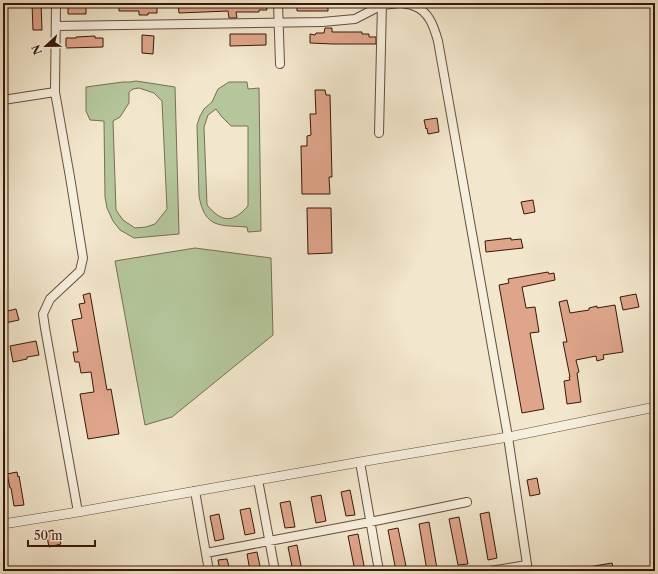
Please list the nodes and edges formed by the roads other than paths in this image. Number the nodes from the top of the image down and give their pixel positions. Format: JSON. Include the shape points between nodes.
{"nodes":[{"id":1,"x":56,"y":3,"type":"edge"},
{"id":2,"x":278,"y":3,"type":"edge"},
{"id":3,"x":401,"y":3,"type":"edge"},
{"id":4,"x":382,"y":4,"type":"edge"},
{"id":5,"x":279,"y":23,"type":"junction"},
{"id":6,"x":56,"y":26,"type":"junction"},
{"id":7,"x":280,"y":64,"type":"dead end"},
{"id":8,"x":55,"y":92,"type":"junction"},
{"id":9,"x":3,"y":100,"type":"edge"},
{"id":10,"x":379,"y":133,"type":"dead end"},
{"id":11,"x":655,"y":407,"type":"edge"},
{"id":12,"x":508,"y":438,"type":"junction"},
{"id":13,"x":360,"y":462,"type":"junction"},
{"id":14,"x":258,"y":480,"type":"junction"},
{"id":15,"x":195,"y":492,"type":"junction"},
{"id":16,"x":467,"y":502,"type":"dead end"},
{"id":17,"x":78,"y":512,"type":"junction"},
{"id":18,"x":370,"y":522,"type":"junction"},
{"id":19,"x":3,"y":524,"type":"edge"},
{"id":20,"x":269,"y":540,"type":"junction"},
{"id":21,"x":206,"y":553,"type":"junction"},
{"id":22,"x":528,"y":568,"type":"edge"},
{"id":23,"x":209,"y":571,"type":"edge"},
{"id":24,"x":275,"y":571,"type":"edge"},
{"id":25,"x":379,"y":571,"type":"edge"},
{"id":26,"x":490,"y":571,"type":"edge"}],
"edges":[{"from":1,"to":6,"type":"street"},
{"from":2,"to":5,"type":"street"},
{"from":3,"to":4,"type":"street"},
{"from":3,"to":12,"type":"street","via":[[415,6],[426,14],[438,41]]},
{"from":4,"to":5,"type":"street","via":[[355,19]]},
{"from":4,"to":10,"type":"street"},
{"from":5,"to":6,"type":"street"},
{"from":5,"to":7,"type":"street"},
{"from":6,"to":8,"type":"street"},
{"from":8,"to":9,"type":"street"},
{"from":8,"to":17,"type":"street","via":[[83,258],[80,271],[50,299],[43,314]]},
{"from":11,"to":12,"type":"street"},
{"from":12,"to":13,"type":"street"},
{"from":12,"to":22,"type":"street"},
{"from":13,"to":14,"type":"street"},
{"from":13,"to":18,"type":"street"},
{"from":14,"to":15,"type":"street"},
{"from":14,"to":20,"type":"street"},
{"from":15,"to":17,"type":"street"},
{"from":15,"to":21,"type":"street"},
{"from":16,"to":18,"type":"street"},
{"from":17,"to":19,"type":"street"},
{"from":18,"to":20,"type":"street"},
{"from":18,"to":25,"type":"street"},
{"from":20,"to":21,"type":"street"},
{"from":20,"to":24,"type":"street"},
{"from":21,"to":23,"type":"street"},
{"from":22,"to":26,"type":"street"}]}
